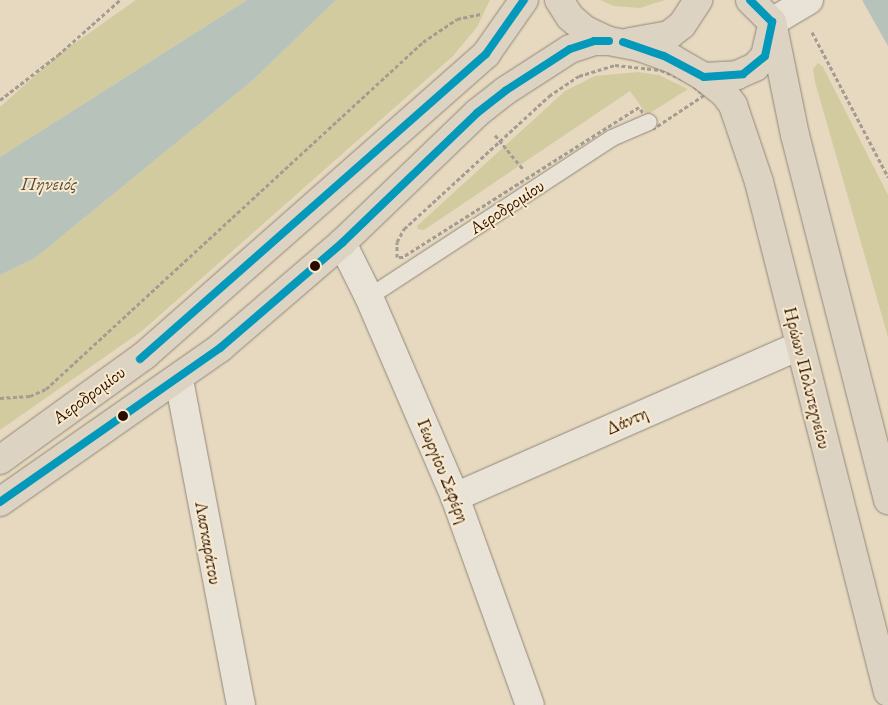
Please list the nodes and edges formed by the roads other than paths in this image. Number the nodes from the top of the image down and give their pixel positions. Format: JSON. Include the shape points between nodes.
{"nodes":[{"id":1,"x":524,"y":0,"type":"edge"},
{"id":2,"x":559,"y":0,"type":"edge"},
{"id":3,"x":698,"y":0,"type":"edge"},
{"id":4,"x":750,"y":0,"type":"edge"},
{"id":5,"x":808,"y":0,"type":"edge"},
{"id":6,"x":772,"y":22,"type":"junction"},
{"id":7,"x":616,"y":42,"type":"junction"},
{"id":8,"x":704,"y":77,"type":"junction"},
{"id":9,"x":649,"y":122,"type":"road end"},
{"id":10,"x":342,"y":243,"type":"junction"},
{"id":11,"x":369,"y":297,"type":"junction"},
{"id":12,"x":799,"y":346,"type":"junction"},
{"id":13,"x":178,"y":380,"type":"junction"},
{"id":14,"x":0,"y":460,"type":"edge"},
{"id":15,"x":455,"y":496,"type":"junction"},
{"id":16,"x":888,"y":500,"type":"edge"},
{"id":17,"x":0,"y":502,"type":"edge"},
{"id":18,"x":888,"y":692,"type":"edge"},
{"id":19,"x":241,"y":705,"type":"edge"},
{"id":20,"x":530,"y":705,"type":"edge"}],
"edges":[{"from":1,"to":14,"type":"main road","name":"Αεροδρομίου","via":[[486,54],[145,355]]},
{"from":2,"to":7,"type":"main road","name":"Ηρώων Πολυτεχνείου","via":[[570,17],[585,30]]},
{"from":3,"to":7,"type":"main road","name":"Αεροδρομίου","via":[[682,24],[669,35]]},
{"from":4,"to":6,"type":"main road"},
{"from":5,"to":6,"type":"street"},
{"from":6,"to":8,"type":"main road","via":[[765,56],[755,67],[737,75]]},
{"from":6,"to":16,"type":"main road","via":[[797,144]]},
{"from":7,"to":8,"type":"main road","name":"Ηρώων Πολυτεχνείου","via":[[664,56]]},
{"from":7,"to":10,"type":"main road","name":"Αεροδρομίου","via":[[594,41],[570,49],[498,96]]},
{"from":8,"to":12,"type":"main road","name":"Ηρώων Πολυτεχνείου","via":[[729,98],[750,149]]},
{"from":9,"to":11,"type":"lane","name":"Αεροδρομίου","via":[[612,138]]},
{"from":10,"to":11,"type":"street","name":"Γεωργίου Σεφέρη"},
{"from":10,"to":13,"type":"main road","name":"Αεροδρομίου"},
{"from":11,"to":15,"type":"street","name":"Γεωργίου Σεφέρη"},
{"from":12,"to":15,"type":"street","name":"Δάντη"},
{"from":12,"to":18,"type":"main road","name":"Ηρώων Πολυτεχνείου"},
{"from":13,"to":17,"type":"main road","name":"Αεροδρομίου"},
{"from":13,"to":19,"type":"street","name":"Λασκαράτου"},
{"from":15,"to":20,"type":"street","name":"Γεωργίου Σεφέρη"}]}
